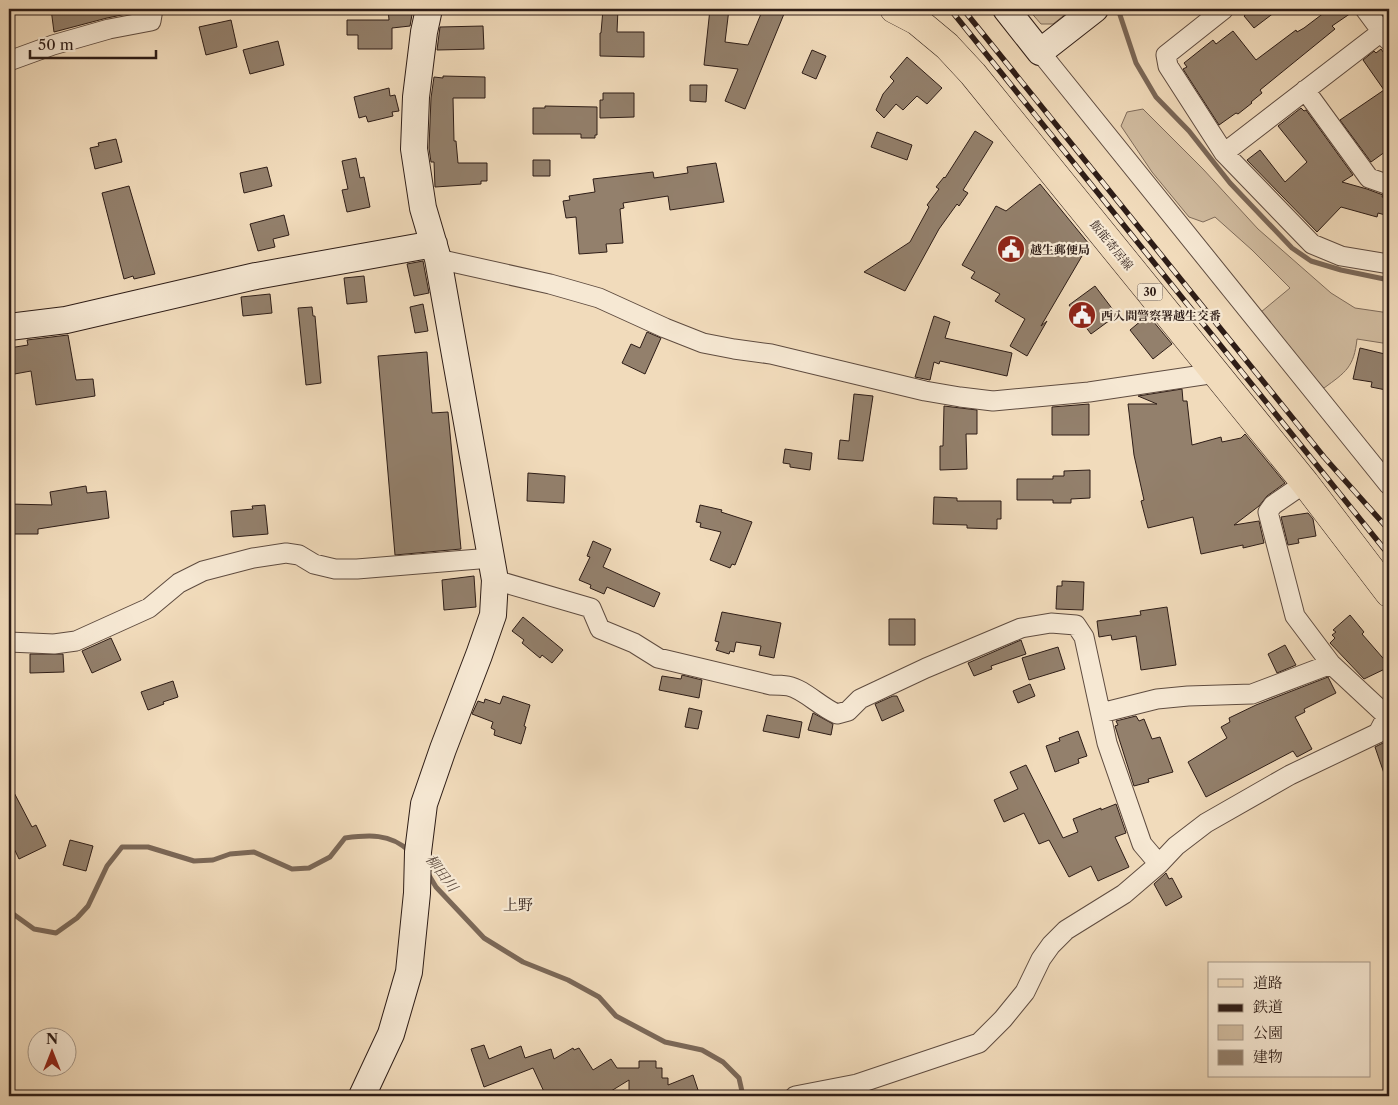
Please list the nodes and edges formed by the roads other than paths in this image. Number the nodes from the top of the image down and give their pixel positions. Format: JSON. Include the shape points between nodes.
{"nodes":[{"id":1,"x":153,"y":9,"type":"edge"},
{"id":2,"x":429,"y":9,"type":"edge"},
{"id":3,"x":894,"y":9,"type":"edge"},
{"id":4,"x":1006,"y":9,"type":"edge"},
{"id":5,"x":1095,"y":9,"type":"edge"},
{"id":6,"x":1224,"y":9,"type":"edge"},
{"id":7,"x":1365,"y":9,"type":"edge"},
{"id":8,"x":1387,"y":33,"type":"edge"},
{"id":9,"x":1040,"y":52,"type":"junction"},
{"id":10,"x":9,"y":61,"type":"edge"},
{"id":11,"x":1305,"y":90,"type":"junction"},
{"id":12,"x":1224,"y":153,"type":"junction"},
{"id":13,"x":1389,"y":185,"type":"edge"},
{"id":14,"x":436,"y":252,"type":"junction"},
{"id":15,"x":1389,"y":264,"type":"edge"},
{"id":16,"x":9,"y":327,"type":"edge"},
{"id":17,"x":1216,"y":373,"type":"junction"},
{"id":18,"x":1305,"y":483,"type":"junction"},
{"id":19,"x":1389,"y":485,"type":"edge"},
{"id":20,"x":493,"y":569,"type":"junction"},
{"id":21,"x":1389,"y":593,"type":"edge"},
{"id":22,"x":9,"y":642,"type":"edge"},
{"id":23,"x":1331,"y":664,"type":"junction"},
{"id":24,"x":1101,"y":713,"type":"junction"},
{"id":25,"x":1389,"y":715,"type":"edge"},
{"id":26,"x":1159,"y":864,"type":"junction"},
{"id":27,"x":362,"y":1096,"type":"edge"},
{"id":28,"x":794,"y":1096,"type":"edge"}],
"edges":[{"from":1,"to":10,"type":"street","via":[[151,21],[53,45]]},
{"from":2,"to":14,"type":"street","via":[[416,97],[414,148],[423,208]]},
{"from":3,"to":17,"type":"main road","name":"飯能寄居線","number":"30","via":[[917,21],[973,74]]},
{"from":4,"to":9,"type":"street"},
{"from":5,"to":9,"type":"street"},
{"from":6,"to":12,"type":"street","via":[[1166,55],[1168,66]]},
{"from":7,"to":8,"type":"street"},
{"from":8,"to":11,"type":"street"},
{"from":9,"to":19,"type":"street"},
{"from":11,"to":12,"type":"street"},
{"from":11,"to":13,"type":"street","via":[[1369,178]]},
{"from":12,"to":15,"type":"street","via":[[1312,244],[1341,256]]},
{"from":14,"to":16,"type":"street","via":[[256,276],[66,320]]},
{"from":14,"to":17,"type":"street","via":[[599,298],[703,343],[771,354],[960,397],[993,401],[1090,392]]},
{"from":14,"to":20,"type":"street"},
{"from":17,"to":18,"type":"main road","name":"飯能寄居線","number":"30"},
{"from":18,"to":21,"type":"main road","name":"飯能寄居線","number":"30"},
{"from":18,"to":23,"type":"street","via":[[1268,512],[1295,616]]},
{"from":20,"to":22,"type":"street","via":[[335,569],[286,553],[203,571],[179,583],[149,608],[76,641],[54,644]]},
{"from":20,"to":24,"type":"street","via":[[591,608],[600,629],[634,643],[658,658],[771,685],[788,686],[837,714],[918,672],[1022,628],[1051,622],[1076,625],[1084,637]]},
{"from":20,"to":27,"type":"street","via":[[493,615],[424,804],[409,972],[391,1034]]},
{"from":23,"to":24,"type":"street","via":[[1252,694],[1157,699]]},
{"from":23,"to":25,"type":"street"},
{"from":24,"to":26,"type":"street","via":[[1107,743],[1142,844]]},
{"from":25,"to":26,"type":"street","via":[[1378,733],[1290,775],[1206,823]]},
{"from":26,"to":28,"type":"street","via":[[1124,894],[1066,930],[1051,945],[1025,992],[980,1043],[857,1084]]}]}
